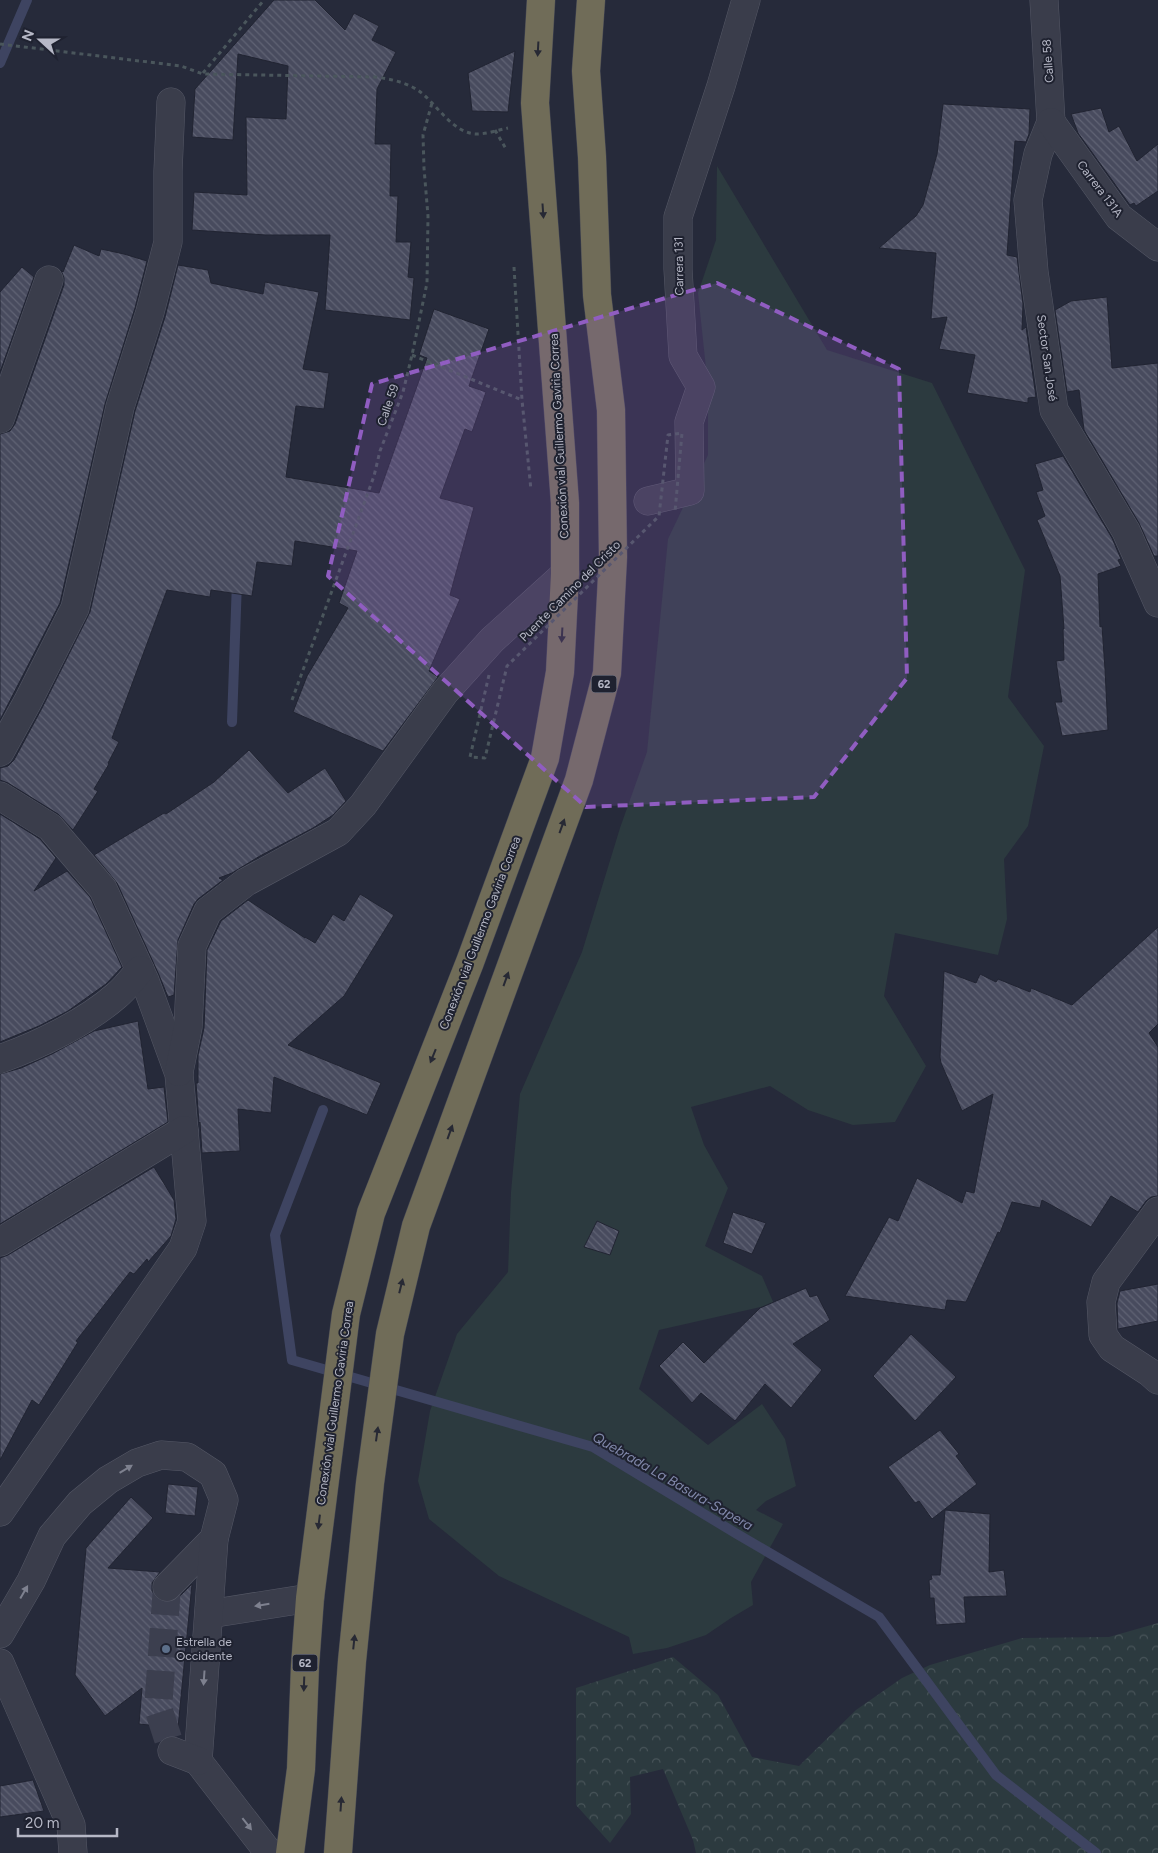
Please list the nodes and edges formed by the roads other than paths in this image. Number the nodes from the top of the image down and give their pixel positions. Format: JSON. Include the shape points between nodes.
{"nodes":[{"id":1,"x":541,"y":0,"type":"edge"},
{"id":2,"x":591,"y":0,"type":"edge"},
{"id":3,"x":746,"y":0,"type":"edge"},
{"id":4,"x":1044,"y":0,"type":"edge"},
{"id":5,"x":170,"y":102,"type":"dead end"},
{"id":6,"x":1051,"y":122,"type":"junction"},
{"id":7,"x":1158,"y":247,"type":"edge"},
{"id":8,"x":49,"y":280,"type":"dead end"},
{"id":9,"x":0,"y":419,"type":"edge"},
{"id":10,"x":648,"y":501,"type":"dead end"},
{"id":11,"x":565,"y":574,"type":"junction"},
{"id":12,"x":1158,"y":603,"type":"edge"},
{"id":13,"x":0,"y":752,"type":"edge"},
{"id":14,"x":0,"y":796,"type":"edge"},
{"id":15,"x":140,"y":970,"type":"junction"},
{"id":16,"x":0,"y":1059,"type":"edge"},
{"id":17,"x":179,"y":1074,"type":"junction"},
{"id":18,"x":184,"y":1130,"type":"junction"},
{"id":19,"x":1158,"y":1211,"type":"edge"},
{"id":20,"x":0,"y":1242,"type":"edge"},
{"id":21,"x":1158,"y":1380,"type":"edge"},
{"id":22,"x":0,"y":1512,"type":"edge"},
{"id":23,"x":214,"y":1539,"type":"junction"},
{"id":24,"x":167,"y":1587,"type":"tunnel mouth"},
{"id":25,"x":310,"y":1598,"type":"junction"},
{"id":26,"x":209,"y":1614,"type":"junction"},
{"id":27,"x":0,"y":1634,"type":"edge"},
{"id":28,"x":0,"y":1663,"type":"edge"},
{"id":29,"x":172,"y":1751,"type":"dead end"},
{"id":30,"x":198,"y":1761,"type":"junction"},
{"id":31,"x":73,"y":1853,"type":"edge"},
{"id":32,"x":269,"y":1853,"type":"edge"},
{"id":33,"x":290,"y":1853,"type":"edge"},
{"id":34,"x":338,"y":1853,"type":"edge"}],
"edges":[{"from":1,"to":11,"type":"highway","name":"Conexión vial Guillermo Gaviria Correa","number":"62","one_way":true,"via":[[535,103],[565,503]]},
{"from":34,"to":2,"type":"highway","number":"62","one_way":true,"via":[[352,1661],[370,1483],[390,1334],[416,1226],[579,780],[607,673],[613,557],[611,410],[597,295],[586,71]]},
{"from":3,"to":10,"type":"street","name":"Carrera 131","via":[[678,217],[683,356],[700,387],[689,422],[690,491]]},
{"from":4,"to":6,"type":"street","name":"Calle 58"},
{"from":5,"to":13,"type":"street","via":[[168,242],[120,407],[75,608]]},
{"from":6,"to":7,"type":"street","name":"Carrera 131A","via":[[1119,217]]},
{"from":6,"to":12,"type":"street","name":"Sector San José","via":[[1038,154],[1028,200],[1034,272],[1054,410],[1126,531]]},
{"from":8,"to":9,"type":"street"},
{"from":11,"to":17,"type":"street","via":[[492,640],[445,692],[363,805],[338,832],[246,882],[208,911],[192,946],[188,1027]]},
{"from":11,"to":25,"type":"highway","name":"Conexión vial Guillermo Gaviria Correa","number":"62","one_way":true,"via":[[560,672],[545,758],[470,962],[371,1213],[346,1314]]},
{"from":14,"to":15,"type":"street","via":[[50,827],[103,890]]},
{"from":15,"to":16,"type":"street","via":[[117,996],[78,1022]]},
{"from":15,"to":17,"type":"street"},
{"from":17,"to":18,"type":"street"},
{"from":18,"to":20,"type":"street"},
{"from":18,"to":22,"type":"street","via":[[192,1221],[183,1248]]},
{"from":19,"to":21,"type":"street","via":[[1106,1282],[1101,1302],[1103,1336],[1112,1348]]},
{"from":23,"to":24,"type":"street"},
{"from":23,"to":26,"type":"street"},
{"from":27,"to":23,"type":"street","one_way":true,"via":[[31,1581],[52,1536],[80,1503],[108,1480],[137,1463],[161,1455],[187,1457],[213,1474],[224,1500]]},
{"from":25,"to":26,"type":"street","one_way":true},
{"from":25,"to":33,"type":"highway","name":"Conexión vial Guillermo Gaviria Correa","number":"62","one_way":true,"via":[[301,1770]]},
{"from":26,"to":30,"type":"street","one_way":true},
{"from":28,"to":31,"type":"street","via":[[71,1825]]},
{"from":29,"to":30,"type":"street"},
{"from":30,"to":32,"type":"street","one_way":true}]}
